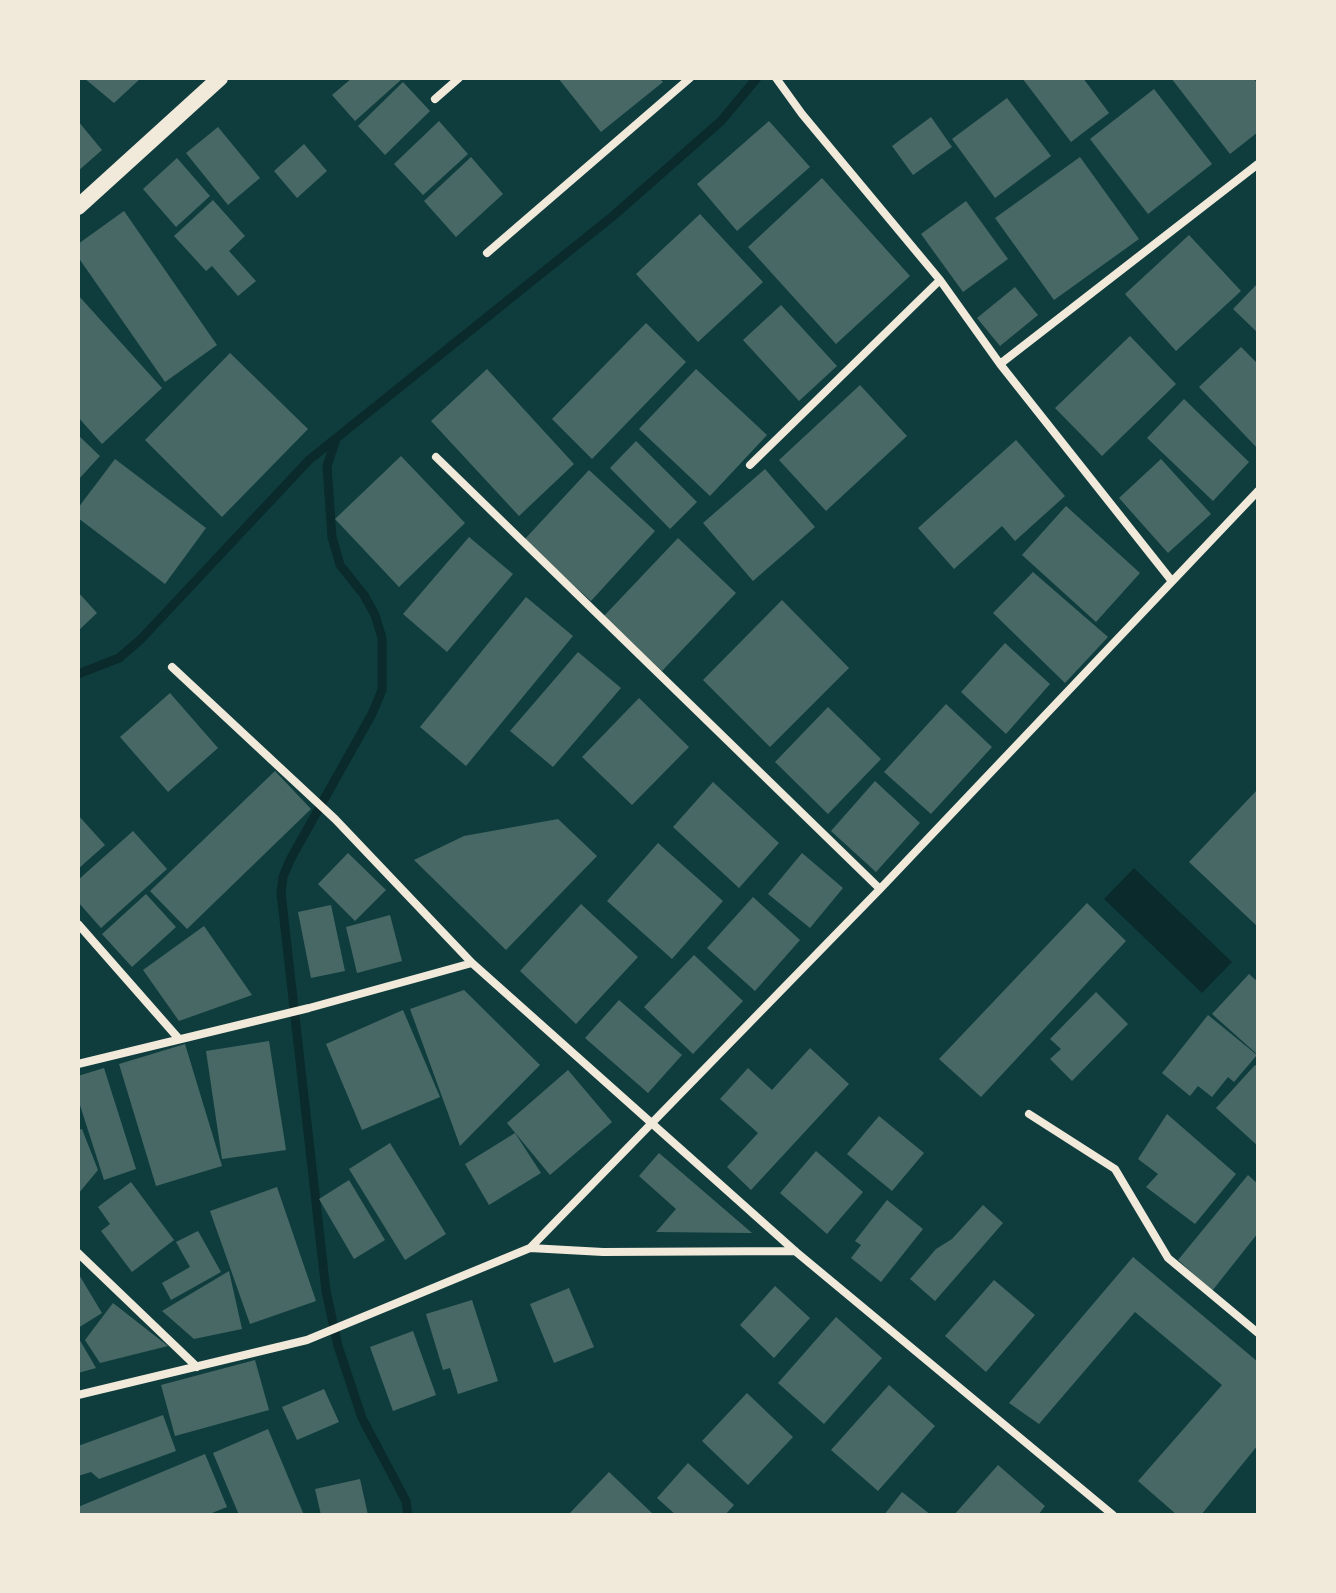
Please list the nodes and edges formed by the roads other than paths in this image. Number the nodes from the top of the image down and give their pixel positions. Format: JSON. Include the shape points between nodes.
{"nodes":[{"id":1,"x":220,"y":78,"type":"edge"},
{"id":2,"x":459,"y":78,"type":"edge"},
{"id":3,"x":690,"y":78,"type":"edge"},
{"id":4,"x":776,"y":78,"type":"edge"},
{"id":5,"x":435,"y":99,"type":"dead end"},
{"id":6,"x":1258,"y":164,"type":"edge"},
{"id":7,"x":78,"y":207,"type":"edge"},
{"id":8,"x":487,"y":253,"type":"dead end"},
{"id":9,"x":940,"y":280,"type":"junction"},
{"id":10,"x":1000,"y":364,"type":"junction"},
{"id":11,"x":436,"y":457,"type":"dead end"},
{"id":12,"x":750,"y":465,"type":"dead end"},
{"id":13,"x":1258,"y":491,"type":"edge"},
{"id":14,"x":1171,"y":580,"type":"junction"},
{"id":15,"x":172,"y":667,"type":"dead end"},
{"id":16,"x":880,"y":889,"type":"junction"},
{"id":17,"x":78,"y":924,"type":"edge"},
{"id":18,"x":472,"y":963,"type":"junction"},
{"id":19,"x":179,"y":1039,"type":"junction"},
{"id":20,"x":78,"y":1064,"type":"edge"},
{"id":21,"x":1029,"y":1114,"type":"dead end"},
{"id":22,"x":652,"y":1125,"type":"junction"},
{"id":23,"x":530,"y":1248,"type":"junction"},
{"id":24,"x":795,"y":1251,"type":"junction"},
{"id":25,"x":78,"y":1253,"type":"edge"},
{"id":26,"x":1258,"y":1333,"type":"edge"},
{"id":27,"x":197,"y":1367,"type":"junction"},
{"id":28,"x":78,"y":1395,"type":"edge"},
{"id":29,"x":1113,"y":1515,"type":"edge"}],
"edges":[{"from":1,"to":7,"type":"main road"},
{"from":2,"to":5,"type":"street"},
{"from":3,"to":8,"type":"street"},
{"from":4,"to":9,"type":"street"},
{"from":6,"to":10,"type":"street"},
{"from":9,"to":10,"type":"street"},
{"from":9,"to":12,"type":"street"},
{"from":10,"to":14,"type":"street"},
{"from":11,"to":16,"type":"street"},
{"from":13,"to":14,"type":"street"},
{"from":14,"to":16,"type":"street"},
{"from":15,"to":18,"type":"street","via":[[335,819]]},
{"from":16,"to":22,"type":"street"},
{"from":17,"to":19,"type":"street"},
{"from":18,"to":19,"type":"street"},
{"from":18,"to":22,"type":"street"},
{"from":19,"to":20,"type":"street"},
{"from":21,"to":26,"type":"street","via":[[1115,1169],[1168,1258]]},
{"from":22,"to":23,"type":"street"},
{"from":22,"to":24,"type":"street"},
{"from":23,"to":24,"type":"street"},
{"from":23,"to":27,"type":"street","via":[[307,1340]]},
{"from":24,"to":29,"type":"street"},
{"from":25,"to":27,"type":"street"},
{"from":27,"to":28,"type":"street"}]}
